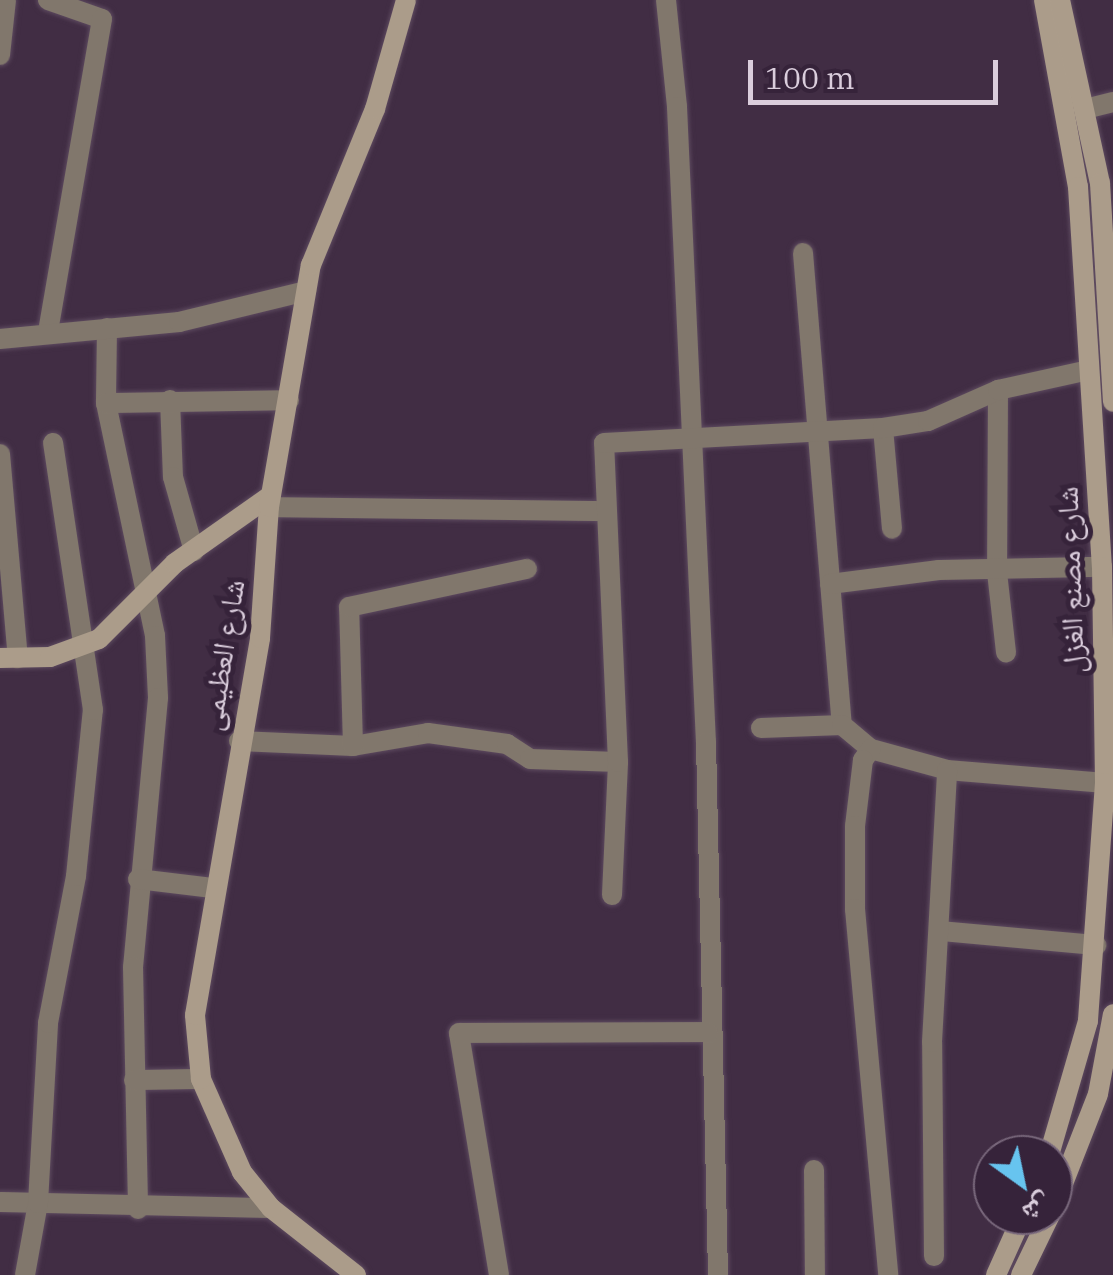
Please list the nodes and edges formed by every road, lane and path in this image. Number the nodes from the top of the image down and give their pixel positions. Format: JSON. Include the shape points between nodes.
{"nodes":[{"id":1,"x":6,"y":0,"type":"edge"},
{"id":2,"x":48,"y":0,"type":"edge"},
{"id":3,"x":406,"y":0,"type":"edge"},
{"id":4,"x":666,"y":0,"type":"edge"},
{"id":5,"x":1044,"y":0,"type":"edge"},
{"id":6,"x":1060,"y":0,"type":"edge"},
{"id":7,"x":0,"y":55,"type":"edge"},
{"id":8,"x":1113,"y":102,"type":"edge"},
{"id":9,"x":1085,"y":109,"type":"junction"},
{"id":10,"x":1106,"y":180,"type":"edge"},
{"id":11,"x":1078,"y":188,"type":"junction"},
{"id":12,"x":803,"y":253,"type":"dead end"},
{"id":13,"x":306,"y":291,"type":"junction"},
{"id":14,"x":106,"y":328,"type":"junction"},
{"id":15,"x":48,"y":332,"type":"junction"},
{"id":16,"x":0,"y":338,"type":"edge"},
{"id":17,"x":1089,"y":370,"type":"junction"},
{"id":18,"x":998,"y":390,"type":"junction"},
{"id":19,"x":170,"y":400,"type":"junction"},
{"id":20,"x":289,"y":400,"type":"junction"},
{"id":21,"x":1113,"y":402,"type":"edge"},
{"id":22,"x":106,"y":403,"type":"junction"},
{"id":23,"x":882,"y":428,"type":"junction"},
{"id":24,"x":820,"y":432,"type":"junction"},
{"id":25,"x":692,"y":436,"type":"junction"},
{"id":26,"x":53,"y":443,"type":"dead end"},
{"id":27,"x":0,"y":454,"type":"edge"},
{"id":28,"x":270,"y":502,"type":"junction"},
{"id":29,"x":604,"y":510,"type":"junction"},
{"id":30,"x":892,"y":530,"type":"dead end"},
{"id":31,"x":194,"y":551,"type":"junction"},
{"id":32,"x":1107,"y":565,"type":"edge"},
{"id":33,"x":527,"y":569,"type":"dead end"},
{"id":34,"x":997,"y":572,"type":"junction"},
{"id":35,"x":830,"y":584,"type":"junction"},
{"id":36,"x":143,"y":595,"type":"junction"},
{"id":37,"x":80,"y":648,"type":"junction"},
{"id":38,"x":1006,"y":652,"type":"dead end"},
{"id":39,"x":9,"y":658,"type":"edge"},
{"id":40,"x":842,"y":725,"type":"junction"},
{"id":41,"x":761,"y":728,"type":"dead end"},
{"id":42,"x":239,"y":741,"type":"junction"},
{"id":43,"x":353,"y":746,"type":"junction"},
{"id":44,"x":871,"y":749,"type":"junction"},
{"id":45,"x":618,"y":762,"type":"junction"},
{"id":46,"x":948,"y":770,"type":"junction"},
{"id":47,"x":1105,"y":782,"type":"junction"},
{"id":48,"x":138,"y":879,"type":"junction"},
{"id":49,"x":212,"y":888,"type":"junction"},
{"id":50,"x":612,"y":894,"type":"dead end"},
{"id":51,"x":941,"y":931,"type":"junction"},
{"id":52,"x":1096,"y":945,"type":"junction"},
{"id":53,"x":1113,"y":1014,"type":"edge"},
{"id":54,"x":708,"y":1032,"type":"junction"},
{"id":55,"x":201,"y":1079,"type":"junction"},
{"id":56,"x":134,"y":1080,"type":"junction"},
{"id":57,"x":1055,"y":1135,"type":"edge"},
{"id":58,"x":1073,"y":1148,"type":"edge"},
{"id":59,"x":814,"y":1170,"type":"dead end"},
{"id":60,"x":0,"y":1202,"type":"edge"},
{"id":61,"x":38,"y":1204,"type":"junction"},
{"id":62,"x":138,"y":1208,"type":"junction"},
{"id":63,"x":271,"y":1208,"type":"junction"},
{"id":64,"x":1015,"y":1235,"type":"edge"},
{"id":65,"x":1040,"y":1235,"type":"edge"},
{"id":66,"x":934,"y":1256,"type":"dead end"},
{"id":67,"x":25,"y":1275,"type":"edge"},
{"id":68,"x":356,"y":1275,"type":"edge"},
{"id":69,"x":499,"y":1275,"type":"edge"},
{"id":70,"x":718,"y":1275,"type":"edge"},
{"id":71,"x":815,"y":1275,"type":"edge"},
{"id":72,"x":888,"y":1275,"type":"edge"},
{"id":73,"x":996,"y":1275,"type":"edge"},
{"id":74,"x":1021,"y":1275,"type":"edge"}],
"edges":[{"from":1,"to":7,"type":"street"},
{"from":2,"to":15,"type":"street","via":[[102,19]]},
{"from":3,"to":13,"type":"street","name":"شارع العظيمى","via":[[375,109]]},
{"from":4,"to":25,"type":"street"},
{"from":5,"to":11,"type":"street","name":"شارع مصنع الغزل"},
{"from":6,"to":9,"type":"street"},
{"from":8,"to":9,"type":"street"},
{"from":9,"to":10,"type":"street"},
{"from":10,"to":11,"type":"street"},
{"from":10,"to":21,"type":"street"},
{"from":11,"to":17,"type":"street","name":"شارع مصنع الغزل"},
{"from":12,"to":24,"type":"street"},
{"from":13,"to":14,"type":"street","via":[[180,322]]},
{"from":13,"to":20,"type":"street","name":"شارع العظيمى"},
{"from":14,"to":15,"type":"street"},
{"from":14,"to":22,"type":"street"},
{"from":15,"to":16,"type":"street"},
{"from":17,"to":18,"type":"street"},
{"from":17,"to":32,"type":"street","name":"شارع مصنع الغزل"},
{"from":18,"to":23,"type":"street","via":[[928,420]]},
{"from":18,"to":34,"type":"street"},
{"from":19,"to":20,"type":"street"},
{"from":19,"to":22,"type":"street"},
{"from":19,"to":31,"type":"street","via":[[173,477]]},
{"from":20,"to":28,"type":"street","name":"شارع العظيمى"},
{"from":22,"to":36,"type":"street"},
{"from":23,"to":24,"type":"street"},
{"from":23,"to":30,"type":"street"},
{"from":24,"to":25,"type":"street"},
{"from":24,"to":35,"type":"street"},
{"from":25,"to":29,"type":"street","via":[[604,444]]},
{"from":25,"to":54,"type":"street","via":[[706,742]]},
{"from":26,"to":37,"type":"street"},
{"from":27,"to":39,"type":"street"},
{"from":28,"to":29,"type":"street"},
{"from":28,"to":31,"type":"street"},
{"from":28,"to":42,"type":"street","name":"شارع العظيمى","via":[[260,638]]},
{"from":29,"to":45,"type":"street"},
{"from":31,"to":36,"type":"street"},
{"from":32,"to":34,"type":"street"},
{"from":32,"to":47,"type":"street","name":"شارع مصنع الغزل"},
{"from":33,"to":43,"type":"street","via":[[349,607]]},
{"from":34,"to":35,"type":"street","via":[[939,570]]},
{"from":34,"to":38,"type":"street"},
{"from":35,"to":40,"type":"street"},
{"from":36,"to":37,"type":"street","via":[[116,626]]},
{"from":36,"to":48,"type":"street","via":[[155,636],[158,698]]},
{"from":37,"to":39,"type":"street"},
{"from":37,"to":61,"type":"street","via":[[92,686],[90,755],[48,1023]]},
{"from":40,"to":41,"type":"street"},
{"from":40,"to":44,"type":"street"},
{"from":42,"to":43,"type":"street"},
{"from":42,"to":49,"type":"street","name":"شارع العظيمى"},
{"from":43,"to":45,"type":"street","via":[[428,733],[506,744],[530,759]]},
{"from":44,"to":46,"type":"street"},
{"from":44,"to":72,"type":"street","via":[[863,760],[855,826],[855,909]]},
{"from":45,"to":50,"type":"street"},
{"from":46,"to":47,"type":"street"},
{"from":46,"to":51,"type":"street"},
{"from":47,"to":52,"type":"street","name":"شارع مصنع الغزل"},
{"from":48,"to":49,"type":"street"},
{"from":48,"to":56,"type":"street"},
{"from":49,"to":55,"type":"street","name":"شارع العظيمى","via":[[195,1015]]},
{"from":51,"to":52,"type":"street"},
{"from":51,"to":66,"type":"street","via":[[932,1042]]},
{"from":52,"to":57,"type":"street","name":"شارع مصنع الغزل","via":[[1080,1058]]},
{"from":53,"to":58,"type":"street","via":[[1098,1094]]},
{"from":54,"to":69,"type":"street","via":[[459,1033]]},
{"from":54,"to":70,"type":"street"},
{"from":55,"to":56,"type":"street"},
{"from":55,"to":63,"type":"street","name":"شارع العظيمى","via":[[242,1172]]},
{"from":56,"to":62,"type":"street"},
{"from":59,"to":71,"type":"street"},
{"from":60,"to":61,"type":"street"},
{"from":61,"to":62,"type":"street"},
{"from":61,"to":67,"type":"street"},
{"from":62,"to":63,"type":"street"},
{"from":63,"to":68,"type":"street","name":"شارع العظيمى"},
{"from":64,"to":73,"type":"street"},
{"from":65,"to":74,"type":"street"}]}
